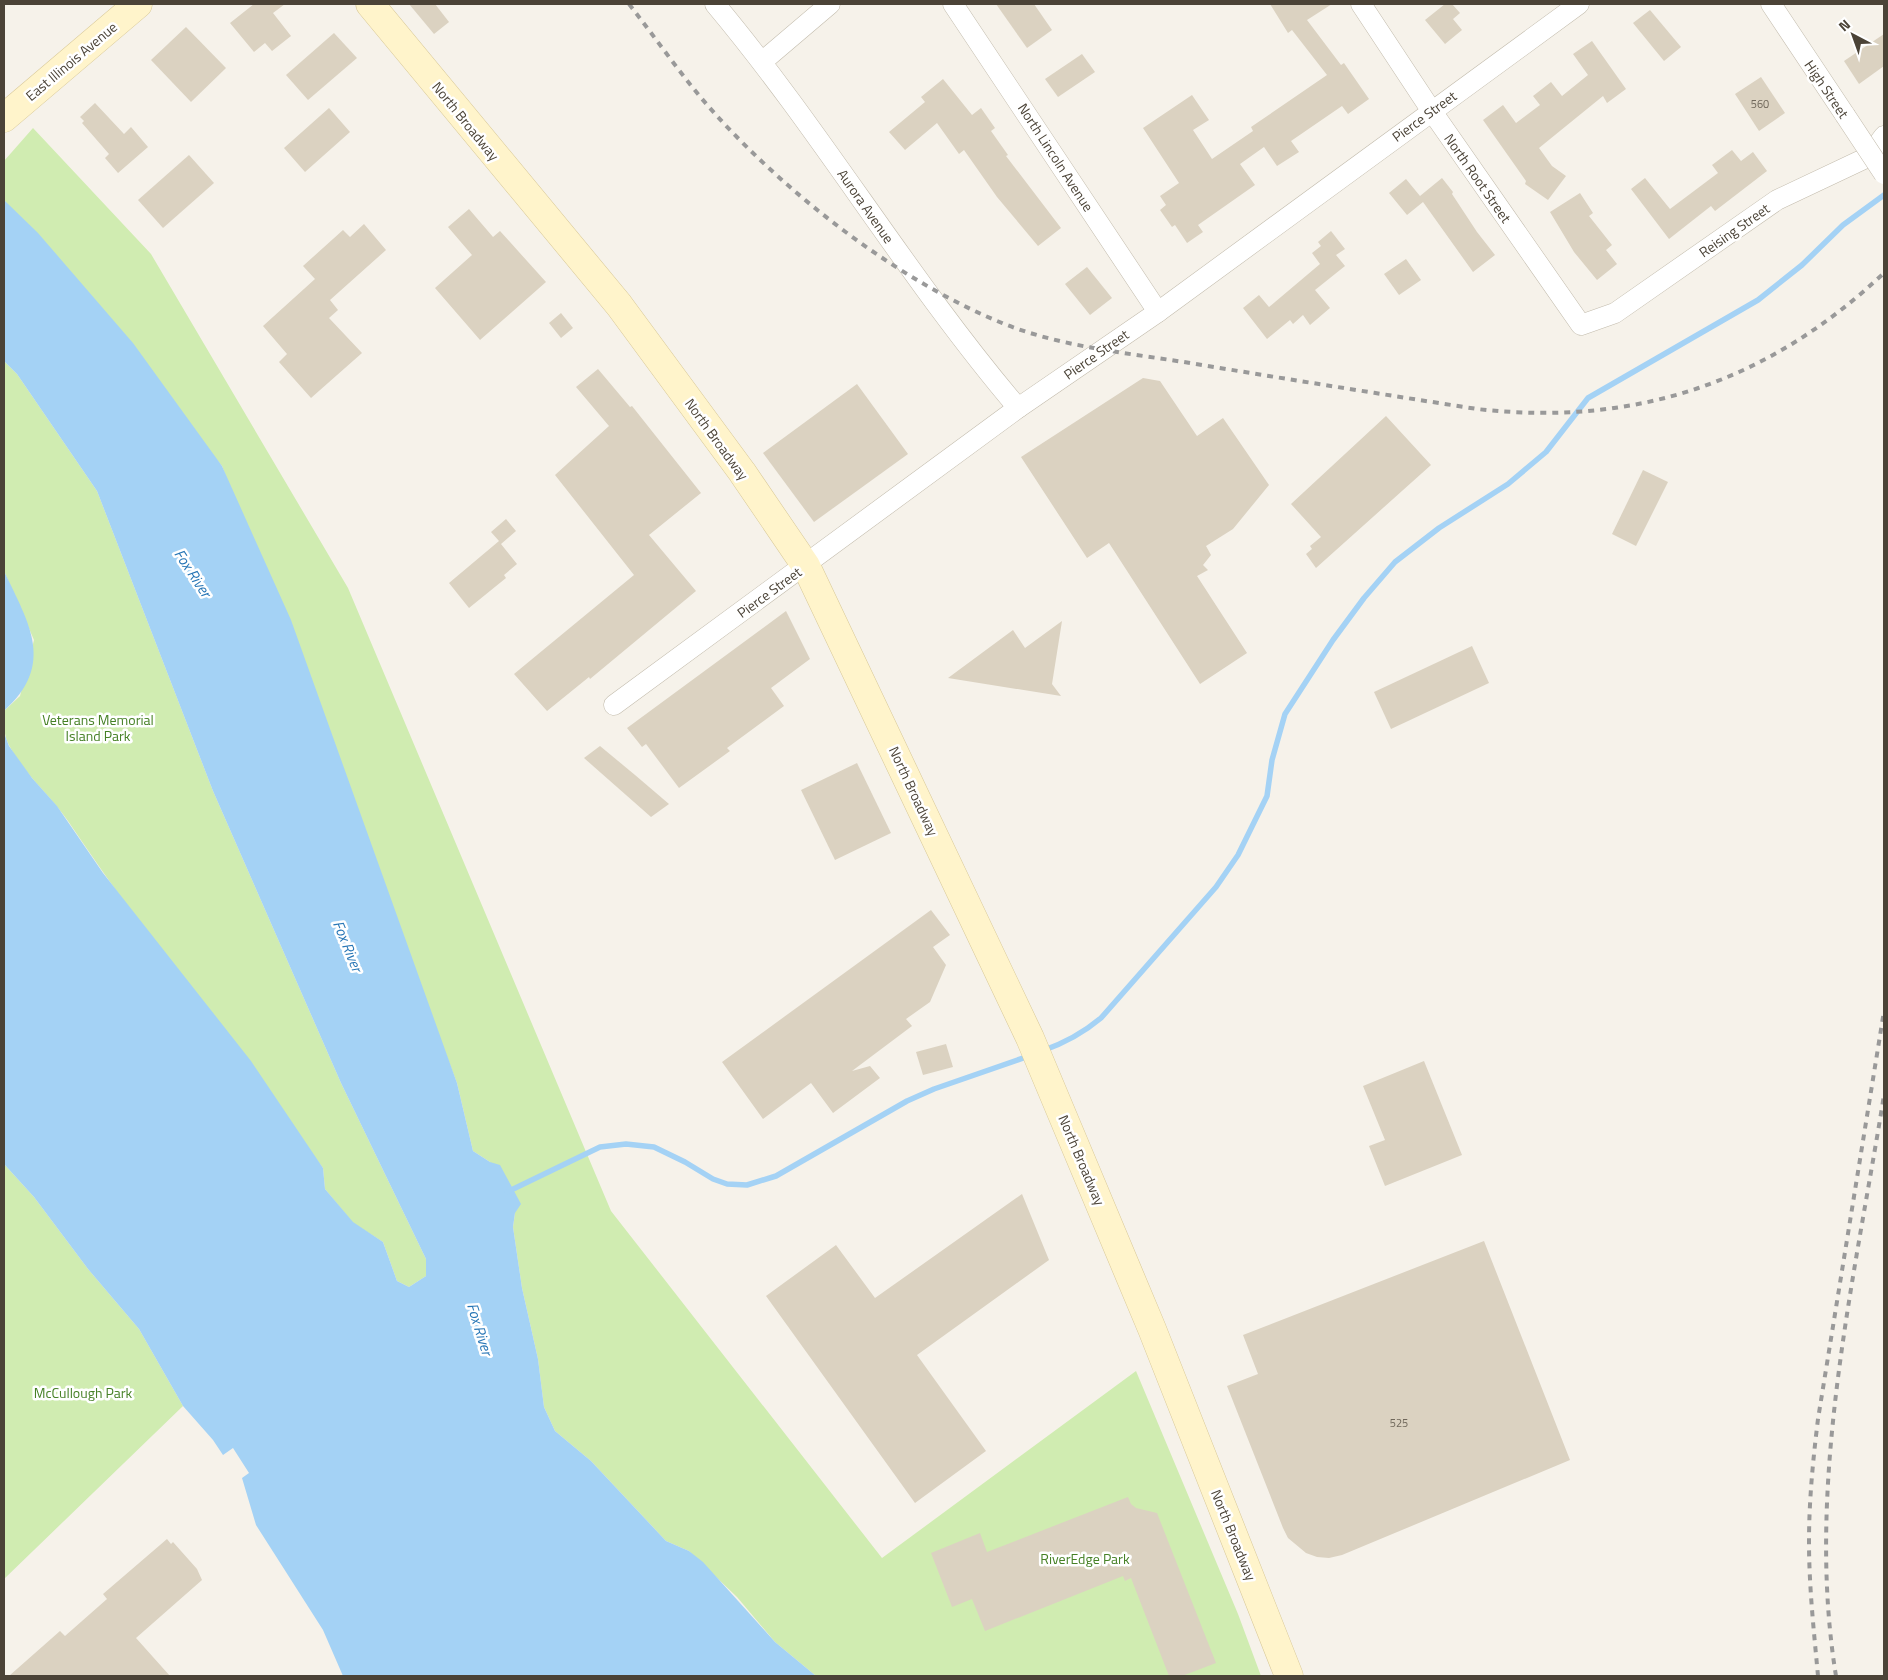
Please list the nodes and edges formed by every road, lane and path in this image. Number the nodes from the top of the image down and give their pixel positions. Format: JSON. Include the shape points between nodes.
{"nodes":[{"id":1,"x":138,"y":4,"type":"edge"},
{"id":2,"x":370,"y":4,"type":"edge"},
{"id":3,"x":715,"y":4,"type":"edge"},
{"id":4,"x":830,"y":4,"type":"edge"},
{"id":5,"x":953,"y":4,"type":"edge"},
{"id":6,"x":1361,"y":4,"type":"edge"},
{"id":7,"x":1579,"y":4,"type":"edge"},
{"id":8,"x":1770,"y":4,"type":"edge"},
{"id":9,"x":763,"y":61,"type":"junction"},
{"id":10,"x":1431,"y":110,"type":"junction"},
{"id":11,"x":4,"y":118,"type":"edge"},
{"id":12,"x":1884,"y":136,"type":"edge"},
{"id":13,"x":1884,"y":174,"type":"edge"},
{"id":14,"x":1158,"y":312,"type":"junction"},
{"id":15,"x":1581,"y":325,"type":"joint"},
{"id":16,"x":1018,"y":408,"type":"junction"},
{"id":17,"x":806,"y":566,"type":"junction"},
{"id":18,"x":614,"y":705,"type":"dead end"},
{"id":19,"x":1289,"y":1676,"type":"edge"}],
"edges":[{"from":1,"to":11,"type":"main road","name":"East Illinois Avenue"},
{"from":2,"to":17,"type":"main road","name":"North Broadway","via":[[624,312],[742,472]]},
{"from":3,"to":9,"type":"street","name":"Aurora Avenue"},
{"from":4,"to":9,"type":"street"},
{"from":5,"to":14,"type":"street","name":"North Lincoln Avenue"},
{"from":6,"to":10,"type":"street","name":"North Root Street"},
{"from":7,"to":10,"type":"street","name":"Pierce Street"},
{"from":8,"to":13,"type":"street","name":"High Street","bridge":true},
{"from":9,"to":16,"type":"street","name":"Aurora Avenue","via":[[973,355]]},
{"from":10,"to":14,"type":"street","name":"Pierce Street"},
{"from":10,"to":15,"type":"street","name":"North Root Street"},
{"from":12,"to":15,"type":"street","name":"Reising Street","via":[[1868,157],[1777,200],[1615,313]]},
{"from":14,"to":16,"type":"street","name":"Pierce Street"},
{"from":16,"to":17,"type":"street","name":"Pierce Street"},
{"from":17,"to":18,"type":"street","name":"Pierce Street"},
{"from":17,"to":19,"type":"main road","name":"North Broadway","via":[[1046,1074]]}]}
